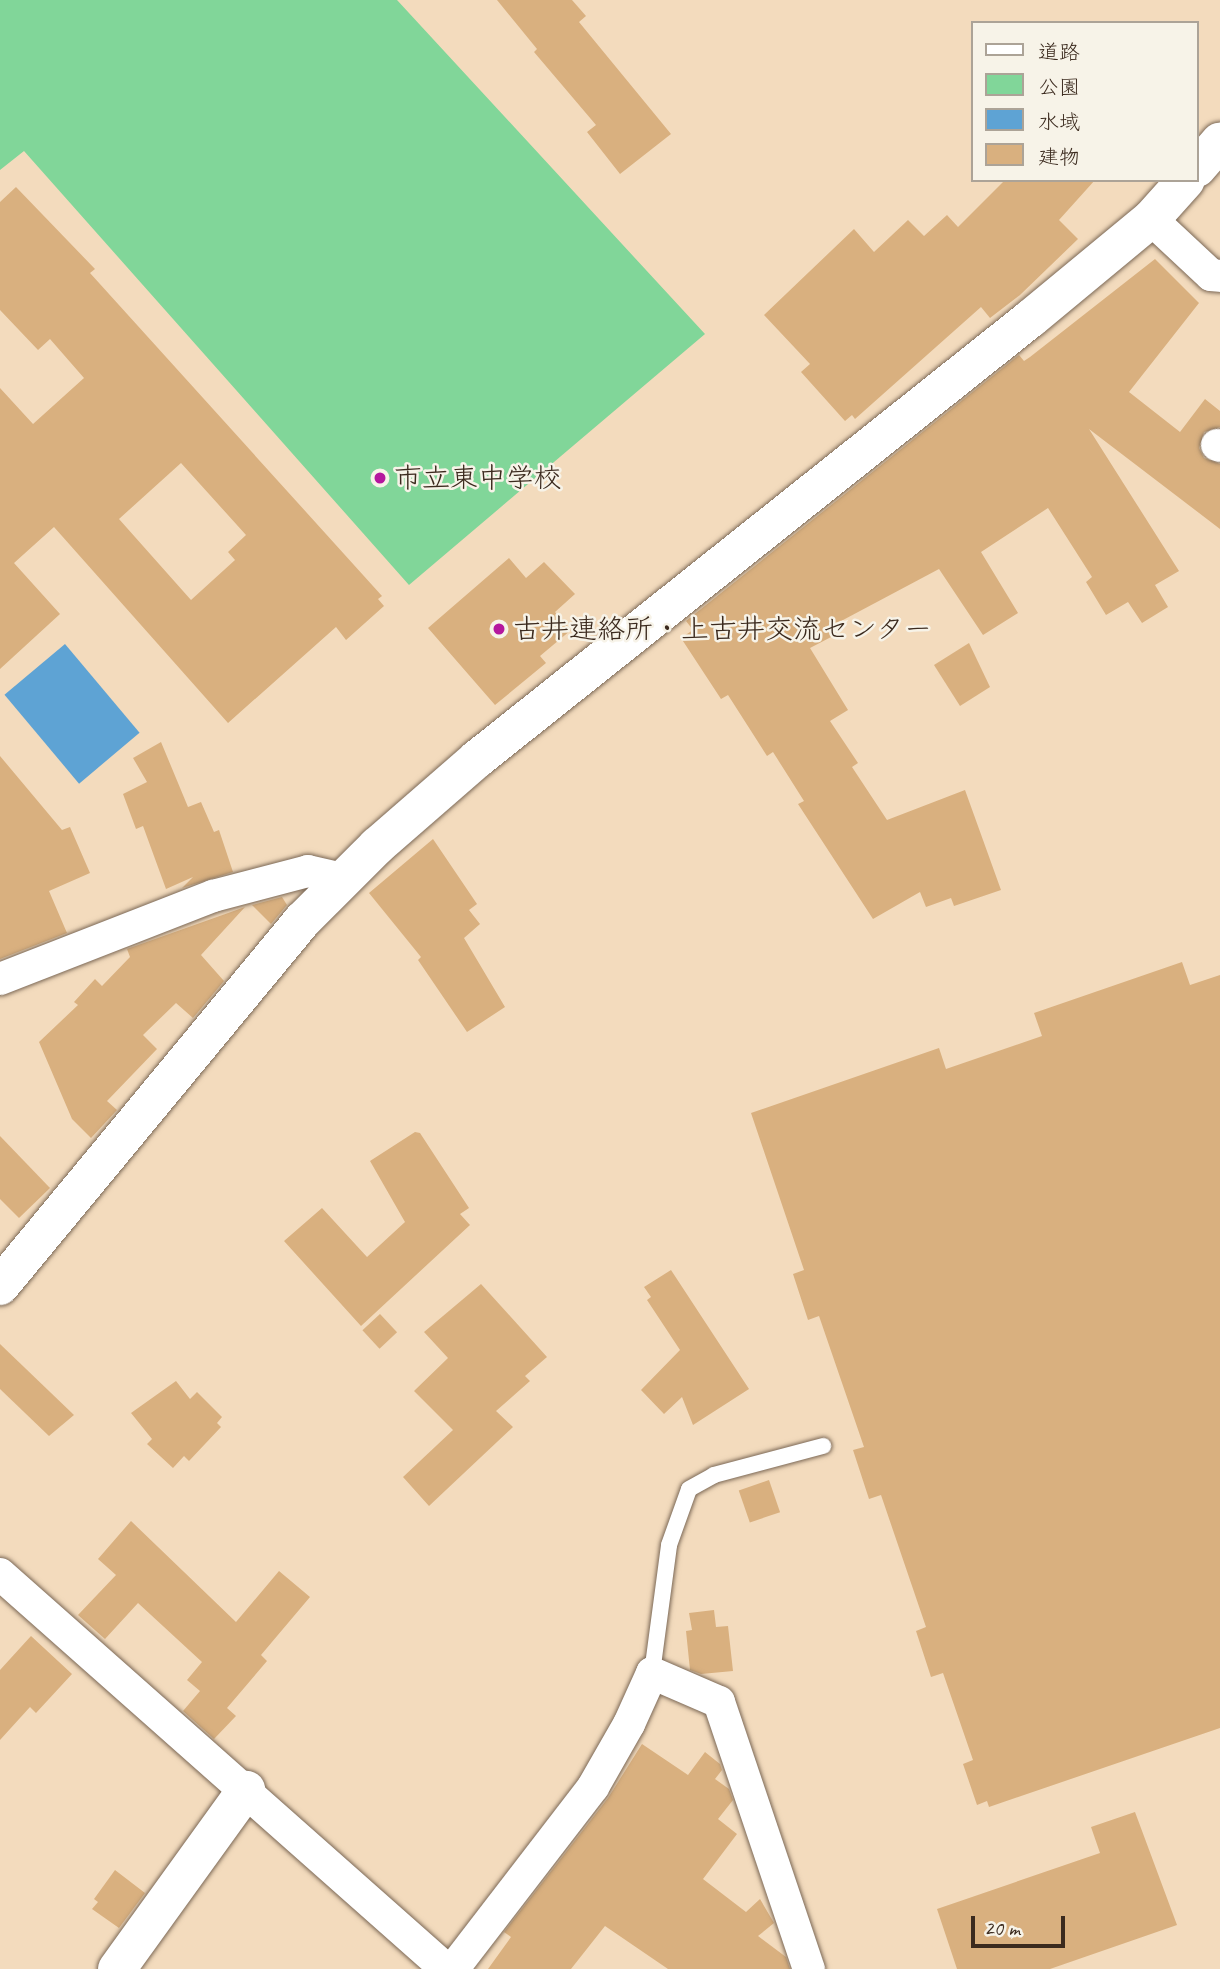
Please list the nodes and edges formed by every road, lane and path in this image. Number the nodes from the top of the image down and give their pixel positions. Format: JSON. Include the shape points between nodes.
{"nodes":[{"id":1,"x":1220,"y":142,"type":"edge"},
{"id":2,"x":1199,"y":166,"type":"edge"},
{"id":3,"x":1184,"y":182,"type":"edge"},
{"id":4,"x":1151,"y":219,"type":"junction"},
{"id":5,"x":1220,"y":276,"type":"edge"},
{"id":6,"x":344,"y":879,"type":"junction"},
{"id":7,"x":0,"y":979,"type":"edge"},
{"id":8,"x":0,"y":1286,"type":"edge"},
{"id":9,"x":823,"y":1446,"type":"dead end"},
{"id":10,"x":0,"y":1574,"type":"edge"},
{"id":11,"x":652,"y":1673,"type":"junction"},
{"id":12,"x":246,"y":1790,"type":"junction"},
{"id":13,"x":117,"y":1969,"type":"edge"},
{"id":14,"x":446,"y":1969,"type":"edge"},
{"id":15,"x":453,"y":1969,"type":"edge"},
{"id":16,"x":809,"y":1969,"type":"edge"}],
"edges":[{"from":1,"to":2,"type":"street"},
{"from":3,"to":4,"type":"street"},
{"from":4,"to":5,"type":"street","via":[[1211,275]]},
{"from":4,"to":6,"type":"street","via":[[901,425],[477,759]]},
{"from":6,"to":7,"type":"street","via":[[308,871],[214,896]]},
{"from":6,"to":8,"type":"street","via":[[303,920],[136,1116]]},
{"from":9,"to":11,"type":"lane","via":[[713,1475],[689,1489],[669,1545]]},
{"from":10,"to":12,"type":"street"},
{"from":11,"to":15,"type":"street","via":[[593,1787]]},
{"from":11,"to":16,"type":"street","via":[[719,1702]]},
{"from":12,"to":13,"type":"street"},
{"from":12,"to":14,"type":"street"}]}
